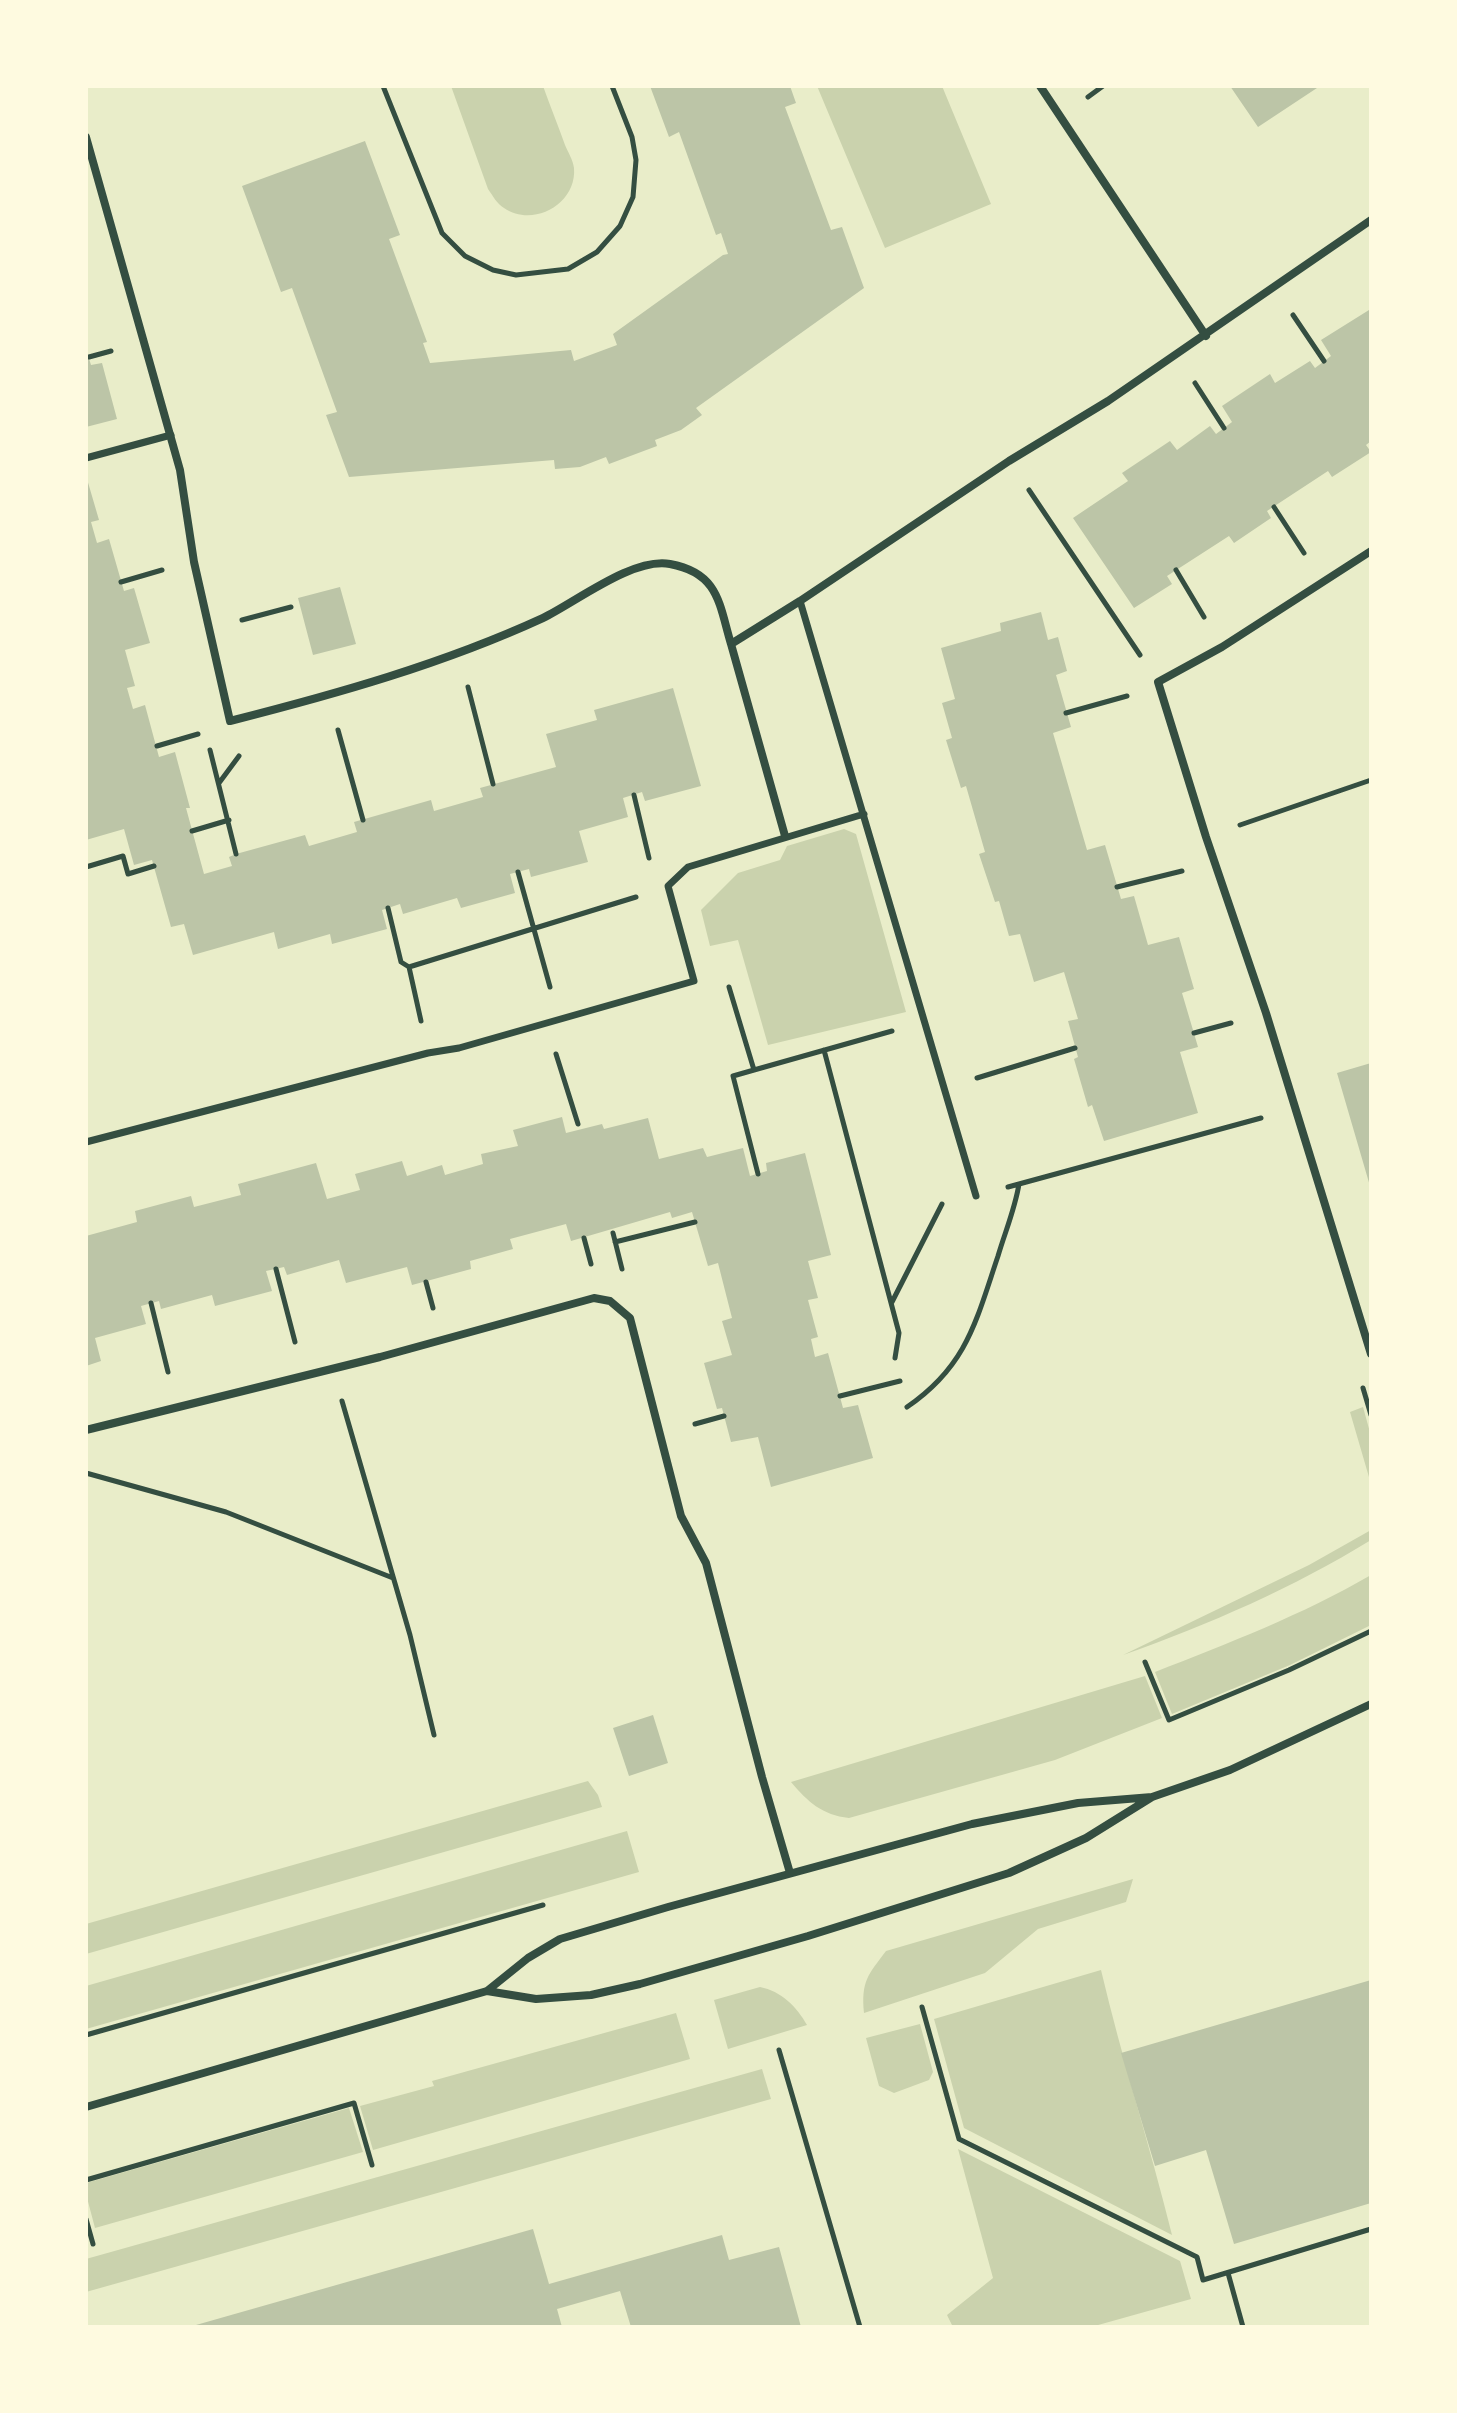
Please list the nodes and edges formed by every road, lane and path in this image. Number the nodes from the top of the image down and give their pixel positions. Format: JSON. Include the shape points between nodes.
{"nodes":[{"id":1,"x":383,"y":86,"type":"edge"},
{"id":2,"x":612,"y":86,"type":"edge"},
{"id":3,"x":1040,"y":86,"type":"edge"},
{"id":4,"x":1103,"y":86,"type":"edge"},
{"id":5,"x":1094,"y":93,"type":"dead end"},
{"id":6,"x":86,"y":137,"type":"edge"},
{"id":7,"x":1371,"y":220,"type":"edge"},
{"id":8,"x":1285,"y":303,"type":"dead end"},
{"id":9,"x":1206,"y":336,"type":"junction"},
{"id":10,"x":1324,"y":361,"type":"dead end"},
{"id":11,"x":1194,"y":382,"type":"dead end"},
{"id":12,"x":1224,"y":428,"type":"dead end"},
{"id":13,"x":171,"y":435,"type":"junction"},
{"id":14,"x":86,"y":458,"type":"edge"},
{"id":15,"x":1009,"y":461,"type":"junction"},
{"id":16,"x":1274,"y":507,"type":"dead end"},
{"id":17,"x":1371,"y":551,"type":"edge"},
{"id":18,"x":1176,"y":570,"type":"dead end"},
{"id":19,"x":1322,"y":582,"type":"junction"},
{"id":20,"x":800,"y":601,"type":"junction"},
{"id":21,"x":291,"y":607,"type":"dead end"},
{"id":22,"x":210,"y":629,"type":"junction"},
{"id":23,"x":731,"y":644,"type":"junction"},
{"id":24,"x":1222,"y":647,"type":"junction"},
{"id":25,"x":458,"y":652,"type":"junction"},
{"id":26,"x":1159,"y":685,"type":"junction"},
{"id":27,"x":328,"y":694,"type":"junction"},
{"id":28,"x":1066,"y":713,"type":"dead end"},
{"id":29,"x":205,"y":732,"type":"dead end"},
{"id":30,"x":208,"y":745,"type":"dead end"},
{"id":31,"x":157,"y":746,"type":"dead end"},
{"id":32,"x":1371,"y":780,"type":"edge"},
{"id":33,"x":493,"y":784,"type":"dead end"},
{"id":34,"x":634,"y":795,"type":"dead end"},
{"id":35,"x":864,"y":814,"type":"junction"},
{"id":36,"x":229,"y":820,"type":"junction"},
{"id":37,"x":363,"y":820,"type":"dead end"},
{"id":38,"x":192,"y":831,"type":"dead end"},
{"id":39,"x":785,"y":836,"type":"junction"},
{"id":40,"x":1206,"y":837,"type":"junction"},
{"id":41,"x":236,"y":854,"type":"dead end"},
{"id":42,"x":1215,"y":863,"type":"junction"},
{"id":43,"x":651,"y":864,"type":"dead end"},
{"id":44,"x":154,"y":866,"type":"dead end"},
{"id":45,"x":86,"y":867,"type":"edge"},
{"id":46,"x":518,"y":872,"type":"dead end"},
{"id":47,"x":668,"y":886,"type":"junction"},
{"id":48,"x":1117,"y":887,"type":"dead end"},
{"id":49,"x":388,"y":908,"type":"dead end"},
{"id":50,"x":533,"y":927,"type":"junction"},
{"id":51,"x":409,"y":967,"type":"junction"},
{"id":52,"x":694,"y":981,"type":"junction"},
{"id":53,"x":559,"y":1019,"type":"junction"},
{"id":54,"x":924,"y":1021,"type":"junction"},
{"id":55,"x":1075,"y":1048,"type":"dead end"},
{"id":56,"x":824,"y":1050,"type":"junction"},
{"id":57,"x":428,"y":1053,"type":"junction"},
{"id":58,"x":556,"y":1055,"type":"dead end"},
{"id":59,"x":754,"y":1070,"type":"junction"},
{"id":60,"x":945,"y":1088,"type":"junction"},
{"id":61,"x":1295,"y":1109,"type":"junction"},
{"id":62,"x":578,"y":1124,"type":"dead end"},
{"id":63,"x":86,"y":1142,"type":"edge"},
{"id":64,"x":758,"y":1174,"type":"dead end"},
{"id":65,"x":971,"y":1176,"type":"junction"},
{"id":66,"x":1019,"y":1184,"type":"junction"},
{"id":67,"x":976,"y":1196,"type":"joint"},
{"id":68,"x":695,"y":1222,"type":"dead end"},
{"id":69,"x":613,"y":1233,"type":"dead end"},
{"id":70,"x":276,"y":1269,"type":"dead end"},
{"id":71,"x":151,"y":1303,"type":"dead end"},
{"id":72,"x":892,"y":1303,"type":"junction"},
{"id":73,"x":1371,"y":1354,"type":"edge"},
{"id":74,"x":895,"y":1358,"type":"dead end"},
{"id":75,"x":332,"y":1369,"type":"junction"},
{"id":76,"x":304,"y":1376,"type":"junction"},
{"id":77,"x":900,"y":1381,"type":"dead end"},
{"id":78,"x":1363,"y":1387,"type":"dead end"},
{"id":79,"x":840,"y":1396,"type":"dead end"},
{"id":80,"x":907,"y":1407,"type":"dead end"},
{"id":81,"x":177,"y":1408,"type":"junction"},
{"id":82,"x":1371,"y":1415,"type":"edge"},
{"id":83,"x":724,"y":1416,"type":"dead end"},
{"id":84,"x":690,"y":1425,"type":"dead end"},
{"id":85,"x":86,"y":1430,"type":"edge"},
{"id":86,"x":86,"y":1473,"type":"edge"},
{"id":87,"x":394,"y":1579,"type":"junction"},
{"id":88,"x":1371,"y":1631,"type":"edge"},
{"id":89,"x":1145,"y":1662,"type":"dead end"},
{"id":90,"x":1371,"y":1704,"type":"edge"},
{"id":91,"x":434,"y":1735,"type":"dead end"},
{"id":92,"x":1152,"y":1797,"type":"junction"},
{"id":93,"x":790,"y":1873,"type":"junction"},
{"id":94,"x":552,"y":1902,"type":"dead end"},
{"id":95,"x":487,"y":1991,"type":"junction"},
{"id":96,"x":922,"y":2007,"type":"dead end"},
{"id":97,"x":86,"y":2035,"type":"edge"},
{"id":98,"x":779,"y":2050,"type":"dead end"},
{"id":99,"x":86,"y":2107,"type":"edge"},
{"id":100,"x":372,"y":2165,"type":"dead end"},
{"id":101,"x":86,"y":2180,"type":"edge"},
{"id":102,"x":86,"y":2219,"type":"edge"},
{"id":103,"x":1371,"y":2229,"type":"edge"},
{"id":104,"x":93,"y":2244,"type":"dead end"},
{"id":105,"x":1228,"y":2273,"type":"junction"},
{"id":106,"x":860,"y":2327,"type":"edge"},
{"id":107,"x":1243,"y":2327,"type":"edge"}],
"edges":[{"from":1,"to":2,"type":"path","via":[[442,233],[465,256],[516,275],[568,269],[597,252],[620,226],[633,197],[636,160]]},
{"from":3,"to":9,"type":"street"},
{"from":4,"to":5,"type":"path"},
{"from":6,"to":13,"type":"street"},
{"from":7,"to":9,"type":"street"},
{"from":8,"to":10,"type":"path"},
{"from":9,"to":15,"type":"street"},
{"from":11,"to":12,"type":"path"},
{"from":13,"to":14,"type":"street"},
{"from":13,"to":22,"type":"street"},
{"from":15,"to":20,"type":"street"},
{"from":15,"to":26,"type":"path"},
{"from":16,"to":19,"type":"path"},
{"from":17,"to":19,"type":"street"},
{"from":18,"to":24,"type":"path"},
{"from":19,"to":24,"type":"street"},
{"from":20,"to":23,"type":"street"},
{"from":20,"to":35,"type":"street"},
{"from":21,"to":22,"type":"path"},
{"from":22,"to":27,"type":"street","via":[[230,721]]},
{"from":23,"to":25,"type":"street","via":[[715,589],[695,573],[669,563],[627,571],[543,617]]},
{"from":23,"to":39,"type":"street"},
{"from":24,"to":26,"type":"street"},
{"from":25,"to":27,"type":"street"},
{"from":25,"to":33,"type":"path"},
{"from":26,"to":28,"type":"path"},
{"from":26,"to":40,"type":"street"},
{"from":27,"to":37,"type":"path"},
{"from":29,"to":31,"type":"path"},
{"from":30,"to":36,"type":"path"},
{"from":32,"to":40,"type":"path"},
{"from":34,"to":43,"type":"path"},
{"from":35,"to":39,"type":"street"},
{"from":35,"to":54,"type":"street"},
{"from":36,"to":38,"type":"path"},
{"from":36,"to":41,"type":"path"},
{"from":39,"to":47,"type":"street","via":[[688,867]]},
{"from":40,"to":42,"type":"street"},
{"from":42,"to":48,"type":"path"},
{"from":42,"to":61,"type":"street"},
{"from":44,"to":45,"type":"path","via":[[128,874],[123,856]]},
{"from":46,"to":50,"type":"path"},
{"from":47,"to":50,"type":"path"},
{"from":47,"to":52,"type":"street"},
{"from":49,"to":51,"type":"path","via":[[401,962]]},
{"from":50,"to":51,"type":"path"},
{"from":50,"to":53,"type":"path"},
{"from":51,"to":57,"type":"path"},
{"from":52,"to":53,"type":"street"},
{"from":52,"to":59,"type":"path","via":[[725,974]]},
{"from":53,"to":57,"type":"street"},
{"from":54,"to":56,"type":"path"},
{"from":54,"to":60,"type":"street"},
{"from":55,"to":60,"type":"path"},
{"from":56,"to":59,"type":"path"},
{"from":56,"to":72,"type":"path"},
{"from":57,"to":63,"type":"street"},
{"from":58,"to":62,"type":"path"},
{"from":59,"to":64,"type":"path","via":[[733,1076]]},
{"from":60,"to":65,"type":"street"},
{"from":61,"to":66,"type":"path"},
{"from":61,"to":73,"type":"street"},
{"from":65,"to":67,"type":"street"},
{"from":65,"to":72,"type":"path","via":[[948,1194]]},
{"from":66,"to":67,"type":"path"},
{"from":66,"to":80,"type":"path","via":[[973,1331],[941,1379]]},
{"from":68,"to":69,"type":"path","via":[[615,1242]]},
{"from":70,"to":76,"type":"path"},
{"from":71,"to":81,"type":"path"},
{"from":72,"to":74,"type":"path","via":[[899,1333]]},
{"from":75,"to":76,"type":"street"},
{"from":75,"to":87,"type":"path"},
{"from":75,"to":93,"type":"street","via":[[594,1298],[610,1301],[630,1318],[681,1516],[706,1563]]},
{"from":76,"to":81,"type":"street"},
{"from":77,"to":79,"type":"path"},
{"from":78,"to":82,"type":"path"},
{"from":81,"to":85,"type":"street"},
{"from":83,"to":84,"type":"path"},
{"from":86,"to":87,"type":"path","via":[[226,1512]]},
{"from":87,"to":91,"type":"path"},
{"from":88,"to":89,"type":"path","via":[[1169,1720]]},
{"from":90,"to":92,"type":"street","via":[[1230,1770]]},
{"from":92,"to":93,"type":"street","via":[[1078,1803],[972,1824]]},
{"from":92,"to":95,"type":"street","via":[[1086,1838],[1009,1873],[686,1972],[591,1995],[536,1999]]},
{"from":93,"to":95,"type":"street","via":[[560,1939]]},
{"from":94,"to":97,"type":"path"},
{"from":95,"to":99,"type":"street"},
{"from":96,"to":105,"type":"path","via":[[959,2139],[1197,2257],[1203,2280]]},
{"from":98,"to":106,"type":"path"},
{"from":100,"to":101,"type":"path","via":[[354,2103]]},
{"from":102,"to":104,"type":"path"},
{"from":103,"to":105,"type":"path"},
{"from":105,"to":107,"type":"path"}]}
